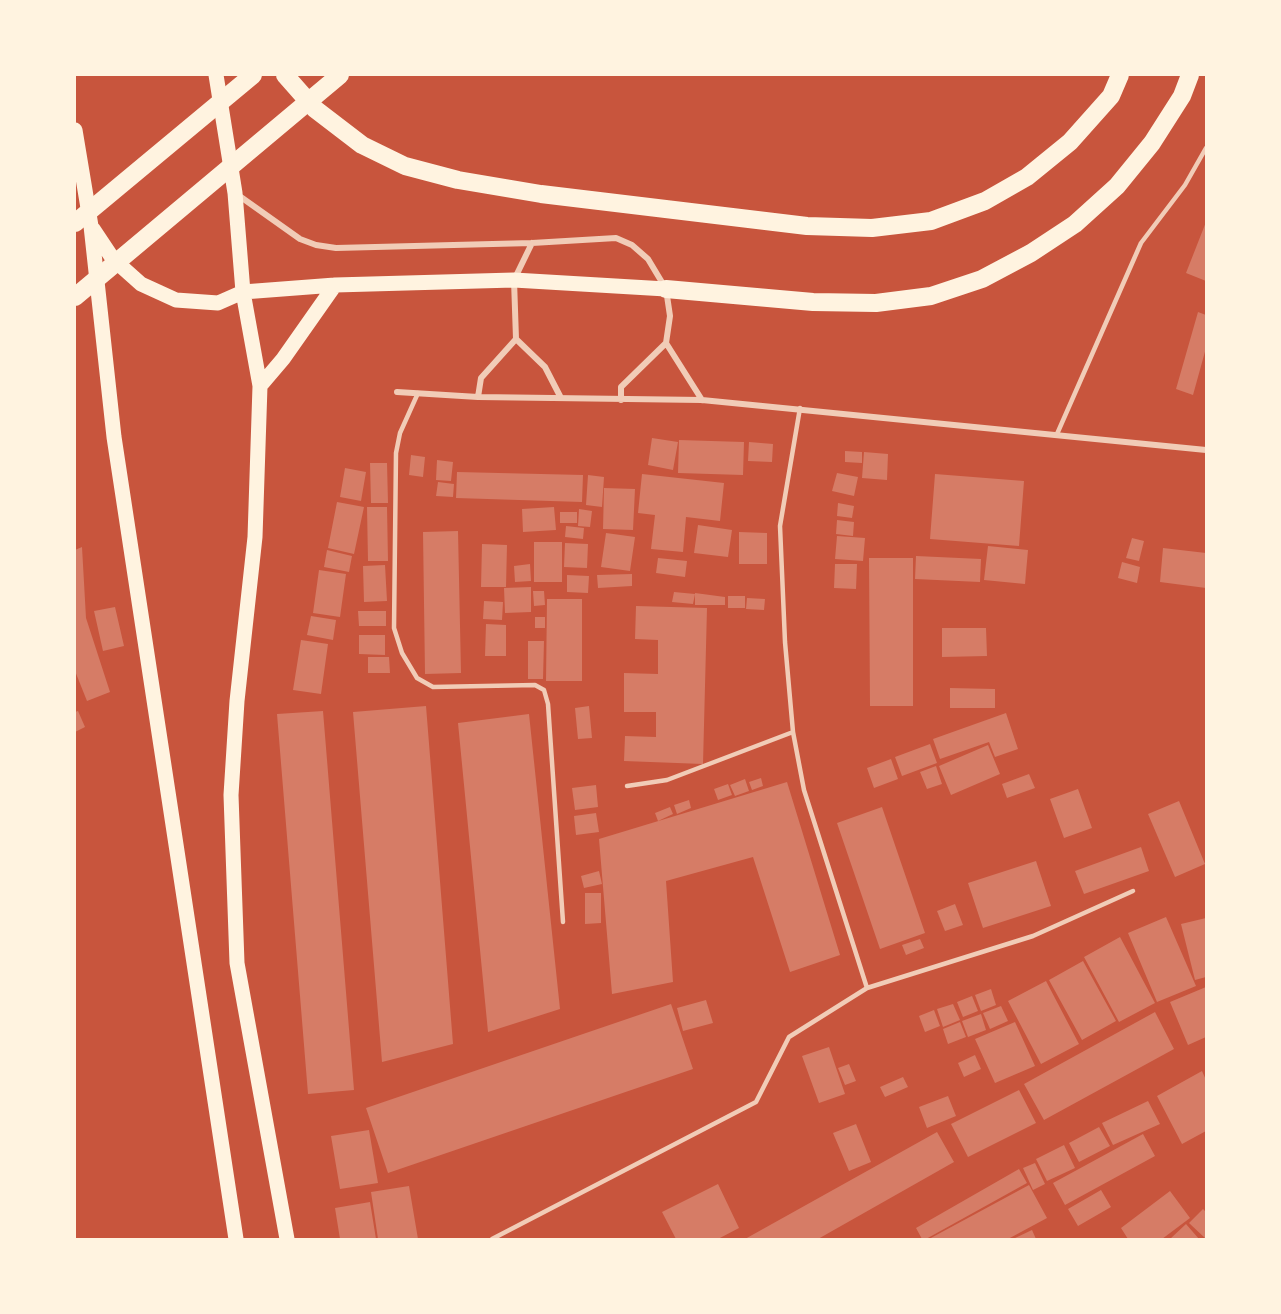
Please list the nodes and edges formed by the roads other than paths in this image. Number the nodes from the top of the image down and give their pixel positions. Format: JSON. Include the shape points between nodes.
{"nodes":[{"id":1,"x":216,"y":75,"type":"edge"},
{"id":2,"x":253,"y":75,"type":"edge"},
{"id":3,"x":285,"y":75,"type":"edge"},
{"id":4,"x":340,"y":75,"type":"edge"},
{"id":5,"x":1120,"y":75,"type":"edge"},
{"id":6,"x":1190,"y":75,"type":"edge"},
{"id":7,"x":75,"y":130,"type":"edge"},
{"id":8,"x":1206,"y":148,"type":"edge"},
{"id":9,"x":235,"y":193,"type":"junction"},
{"id":10,"x":83,"y":225,"type":"edge"},
{"id":11,"x":532,"y":243,"type":"junction"},
{"id":12,"x":514,"y":280,"type":"junction"},
{"id":13,"x":336,"y":285,"type":"junction"},
{"id":14,"x":666,"y":289,"type":"junction"},
{"id":15,"x":243,"y":292,"type":"junction"},
{"id":16,"x":75,"y":297,"type":"edge"},
{"id":17,"x":516,"y":339,"type":"junction"},
{"id":18,"x":666,"y":343,"type":"junction"},
{"id":19,"x":260,"y":386,"type":"junction"},
{"id":20,"x":397,"y":392,"type":"dead end"},
{"id":21,"x":418,"y":393,"type":"junction"},
{"id":22,"x":478,"y":397,"type":"junction"},
{"id":23,"x":561,"y":398,"type":"junction"},
{"id":24,"x":621,"y":400,"type":"junction"},
{"id":25,"x":702,"y":400,"type":"junction"},
{"id":26,"x":800,"y":408,"type":"junction"},
{"id":27,"x":1057,"y":434,"type":"junction"},
{"id":28,"x":1206,"y":450,"type":"edge"},
{"id":29,"x":793,"y":732,"type":"junction"},
{"id":30,"x":627,"y":786,"type":"dead end"},
{"id":31,"x":1133,"y":891,"type":"dead end"},
{"id":32,"x":563,"y":922,"type":"dead end"},
{"id":33,"x":867,"y":988,"type":"junction"},
{"id":34,"x":236,"y":1239,"type":"edge"},
{"id":35,"x":287,"y":1239,"type":"edge"},
{"id":36,"x":492,"y":1239,"type":"edge"}],
"edges":[{"from":1,"to":9,"type":"main road"},
{"from":2,"to":10,"type":"highway"},
{"from":3,"to":5,"type":"highway","via":[[315,109],[362,145],[405,166],[458,180],[541,194],[807,226],[872,228],[931,220],[985,201],[1027,177],[1070,142],[1111,96]]},
{"from":4,"to":16,"type":"highway"},
{"from":6,"to":14,"type":"highway","via":[[1182,96],[1152,142],[1117,186],[1075,224],[982,279],[931,296],[876,303],[813,302]]},
{"from":7,"to":10,"type":"main road"},
{"from":8,"to":27,"type":"lane","via":[[1185,185],[1141,243]]},
{"from":9,"to":11,"type":"street","via":[[291,233],[316,245],[336,248]]},
{"from":9,"to":15,"type":"main road"},
{"from":10,"to":15,"type":"main road","via":[[141,284],[176,300],[218,303]]},
{"from":10,"to":34,"type":"main road"},
{"from":11,"to":12,"type":"street"},
{"from":11,"to":14,"type":"street","via":[[616,238],[648,259]]},
{"from":12,"to":13,"type":"main road"},
{"from":12,"to":14,"type":"main road"},
{"from":12,"to":17,"type":"street"},
{"from":13,"to":15,"type":"main road"},
{"from":13,"to":19,"type":"main road"},
{"from":14,"to":18,"type":"street","via":[[670,316]]},
{"from":15,"to":19,"type":"main road"},
{"from":17,"to":22,"type":"street","via":[[481,378]]},
{"from":17,"to":23,"type":"street","via":[[545,367]]},
{"from":18,"to":24,"type":"street","via":[[621,387]]},
{"from":18,"to":25,"type":"street"},
{"from":19,"to":35,"type":"main road","via":[[255,537],[231,795],[231,867],[237,963]]},
{"from":20,"to":21,"type":"street"},
{"from":21,"to":22,"type":"street"},
{"from":21,"to":32,"type":"lane","via":[[400,433],[396,453],[394,628],[402,653],[417,678],[433,687],[535,685],[544,690]]},
{"from":22,"to":23,"type":"street"},
{"from":23,"to":24,"type":"street"},
{"from":24,"to":25,"type":"street"},
{"from":25,"to":26,"type":"street"},
{"from":26,"to":27,"type":"street"},
{"from":26,"to":29,"type":"lane","via":[[780,526]]},
{"from":27,"to":28,"type":"street"},
{"from":29,"to":30,"type":"lane","via":[[667,780]]},
{"from":29,"to":33,"type":"lane","via":[[804,790]]},
{"from":31,"to":33,"type":"lane","via":[[1033,936]]},
{"from":33,"to":36,"type":"lane","via":[[789,1037],[756,1102]]}]}
